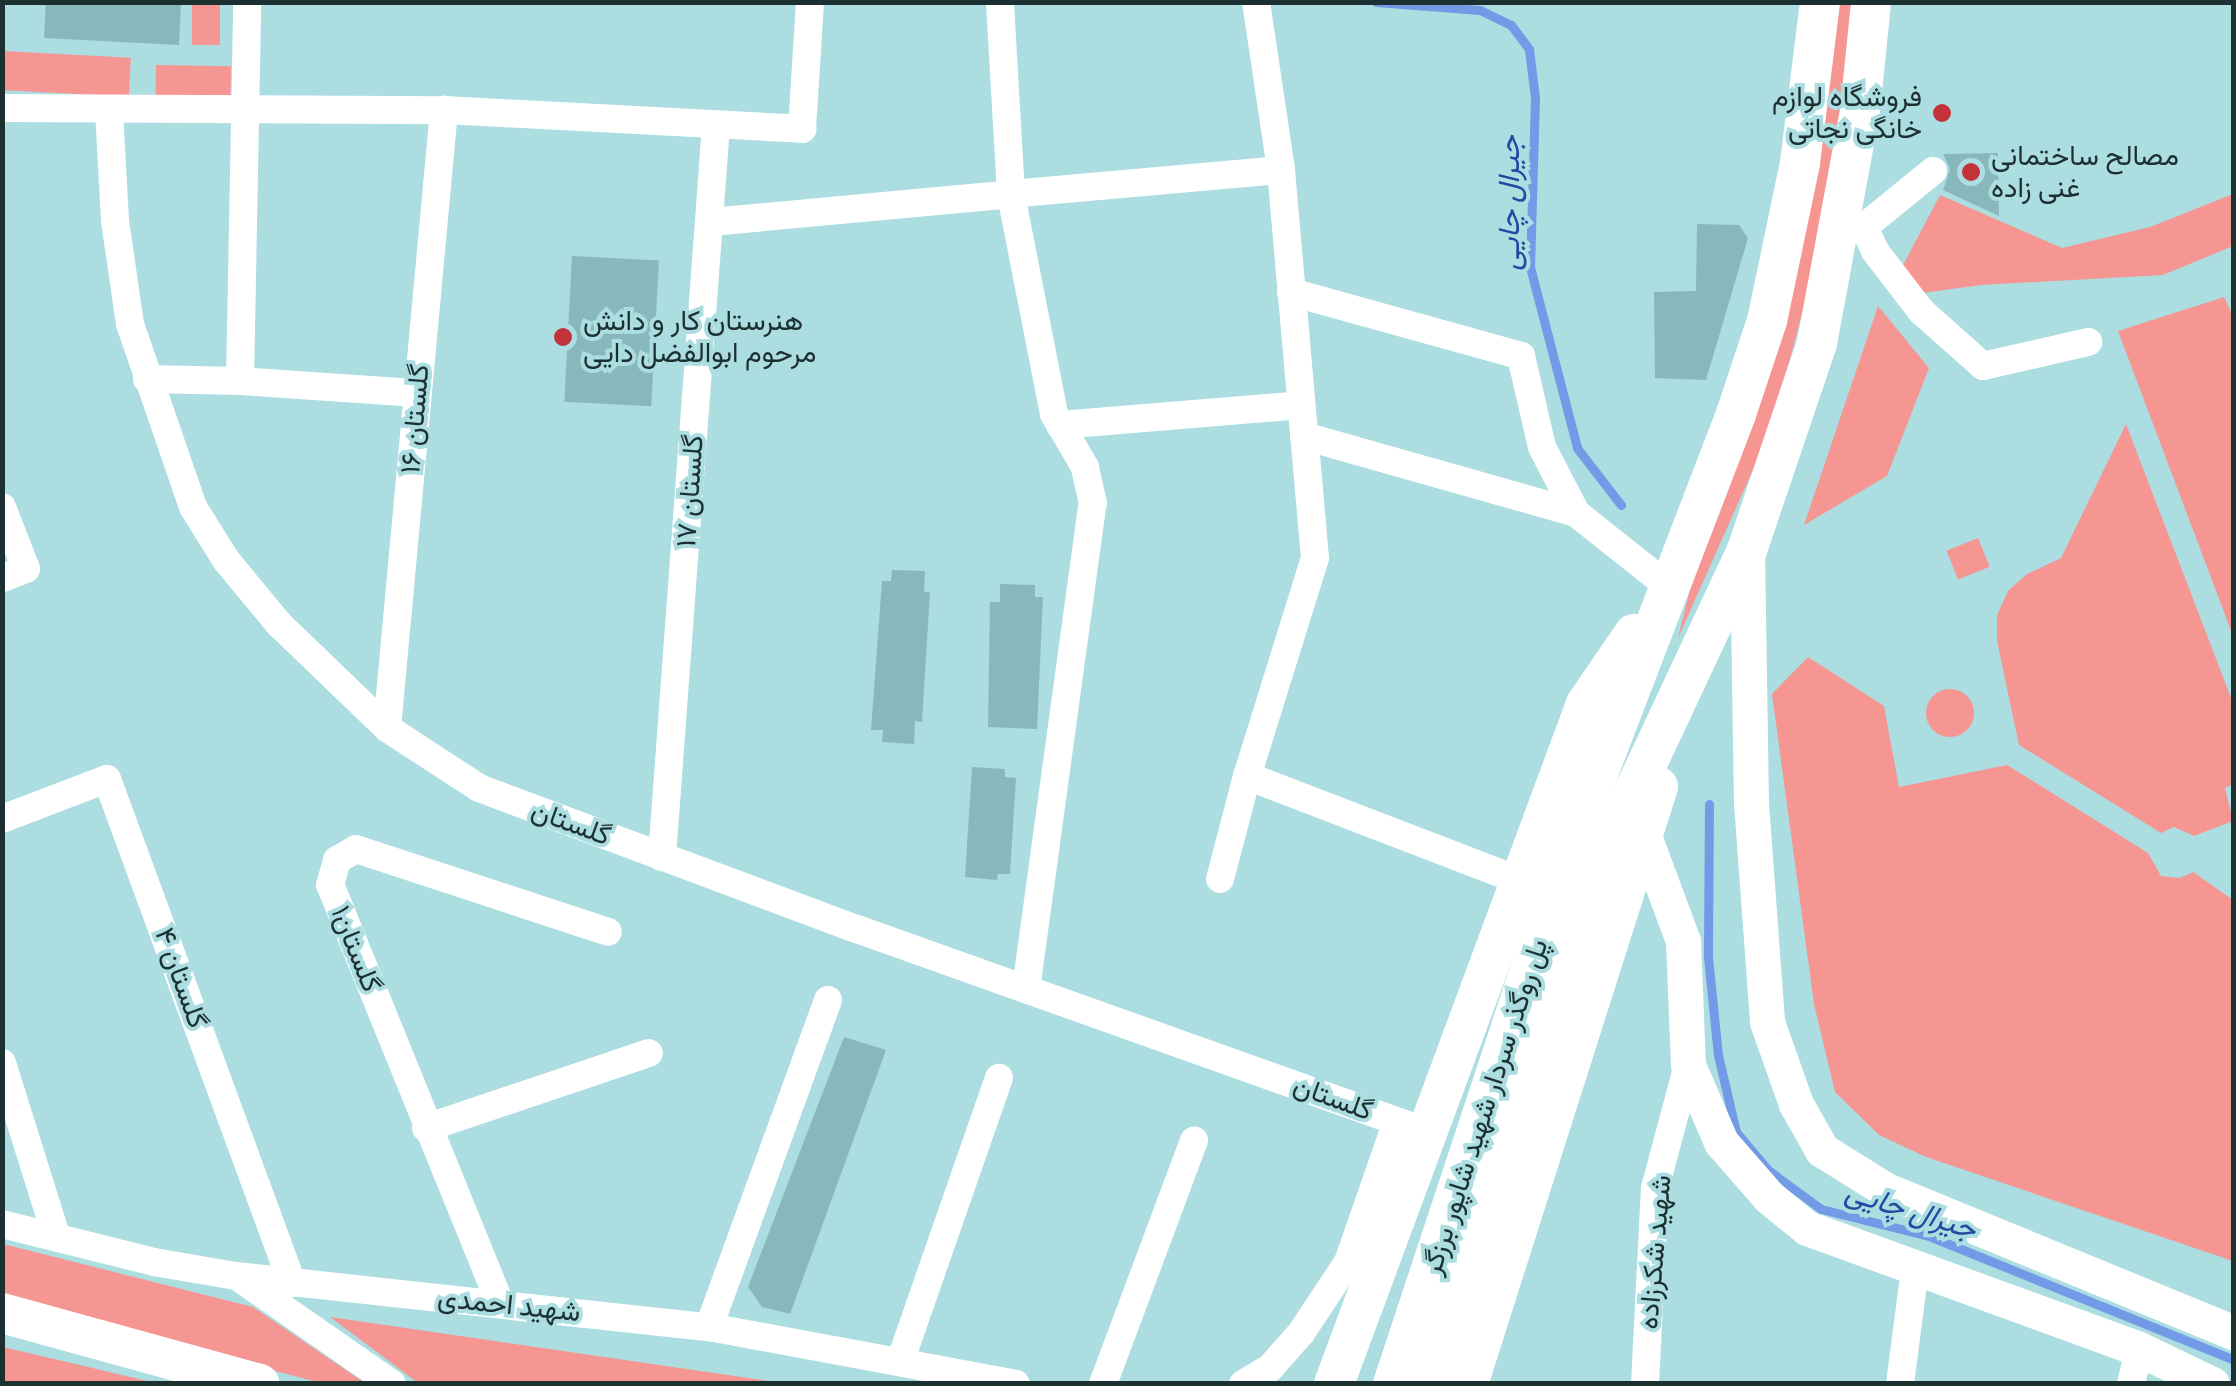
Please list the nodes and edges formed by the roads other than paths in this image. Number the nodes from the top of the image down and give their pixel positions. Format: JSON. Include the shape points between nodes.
{"nodes":[{"id":1,"x":247,"y":2,"type":"edge"},
{"id":2,"x":810,"y":2,"type":"edge"},
{"id":3,"x":1000,"y":2,"type":"edge"},
{"id":4,"x":1256,"y":2,"type":"edge"},
{"id":5,"x":1820,"y":2,"type":"edge"},
{"id":6,"x":1871,"y":2,"type":"edge"},
{"id":7,"x":2,"y":108,"type":"edge"},
{"id":8,"x":109,"y":110,"type":"junction"},
{"id":9,"x":444,"y":110,"type":"junction"},
{"id":10,"x":244,"y":111,"type":"junction"},
{"id":11,"x":716,"y":125,"type":"junction"},
{"id":12,"x":1280,"y":170,"type":"junction"},
{"id":13,"x":1933,"y":171,"type":"dead end"},
{"id":14,"x":1011,"y":194,"type":"junction"},
{"id":15,"x":711,"y":222,"type":"junction"},
{"id":16,"x":1853,"y":227,"type":"junction"},
{"id":17,"x":1291,"y":292,"type":"junction"},
{"id":18,"x":2088,"y":342,"type":"dead end"},
{"id":19,"x":147,"y":380,"type":"junction"},
{"id":20,"x":240,"y":381,"type":"junction"},
{"id":21,"x":418,"y":394,"type":"junction"},
{"id":22,"x":1301,"y":404,"type":"junction"},
{"id":23,"x":1060,"y":425,"type":"junction"},
{"id":24,"x":1304,"y":436,"type":"junction"},
{"id":25,"x":2,"y":507,"type":"edge"},
{"id":26,"x":1576,"y":513,"type":"junction"},
{"id":27,"x":1746,"y":550,"type":"junction"},
{"id":28,"x":14,"y":573,"type":"edge"},
{"id":29,"x":1668,"y":586,"type":"junction"},
{"id":30,"x":1694,"y":666,"type":"junction"},
{"id":31,"x":387,"y":728,"type":"junction"},
{"id":32,"x":1247,"y":776,"type":"junction"},
{"id":33,"x":2,"y":819,"type":"edge"},
{"id":34,"x":1644,"y":836,"type":"junction"},
{"id":35,"x":662,"y":857,"type":"junction"},
{"id":36,"x":1220,"y":878,"type":"dead end"},
{"id":37,"x":1520,"y":882,"type":"junction"},
{"id":38,"x":608,"y":932,"type":"dead end"},
{"id":39,"x":1026,"y":989,"type":"junction"},
{"id":40,"x":828,"y":1000,"type":"dead end"},
{"id":41,"x":649,"y":1053,"type":"dead end"},
{"id":42,"x":2,"y":1062,"type":"edge"},
{"id":43,"x":1688,"y":1065,"type":"junction"},
{"id":44,"x":999,"y":1078,"type":"dead end"},
{"id":45,"x":1413,"y":1127,"type":"junction"},
{"id":46,"x":426,"y":1128,"type":"junction"},
{"id":47,"x":1194,"y":1140,"type":"dead end"},
{"id":48,"x":2,"y":1224,"type":"edge"},
{"id":49,"x":57,"y":1238,"type":"junction"},
{"id":50,"x":1916,"y":1268,"type":"junction"},
{"id":51,"x":236,"y":1276,"type":"junction"},
{"id":52,"x":292,"y":1283,"type":"junction"},
{"id":53,"x":500,"y":1303,"type":"junction"},
{"id":54,"x":2,"y":1313,"type":"edge"},
{"id":55,"x":709,"y":1327,"type":"junction"},
{"id":56,"x":2234,"y":1333,"type":"edge"},
{"id":57,"x":900,"y":1362,"type":"junction"},
{"id":58,"x":2135,"y":1366,"type":"edge"},
{"id":59,"x":259,"y":1384,"type":"edge"},
{"id":60,"x":392,"y":1384,"type":"edge"},
{"id":61,"x":1016,"y":1384,"type":"edge"},
{"id":62,"x":1103,"y":1384,"type":"edge"},
{"id":63,"x":1243,"y":1384,"type":"edge"},
{"id":64,"x":1334,"y":1384,"type":"edge"},
{"id":65,"x":1393,"y":1384,"type":"edge"},
{"id":66,"x":1426,"y":1384,"type":"edge"},
{"id":67,"x":1468,"y":1384,"type":"edge"},
{"id":68,"x":1645,"y":1384,"type":"edge"},
{"id":69,"x":1900,"y":1384,"type":"edge"},
{"id":70,"x":2212,"y":1384,"type":"edge"}],
"edges":[{"from":1,"to":10,"type":"street"},
{"from":2,"to":11,"type":"street","via":[[802,129]]},
{"from":3,"to":14,"type":"street"},
{"from":4,"to":12,"type":"street"},
{"from":5,"to":29,"type":"main road","via":[[1800,163],[1767,321]]},
{"from":6,"to":16,"type":"main road"},
{"from":7,"to":8,"type":"street"},
{"from":8,"to":10,"type":"street"},
{"from":8,"to":19,"type":"street","name":"گلستان","via":[[115,220],[130,324]]},
{"from":9,"to":10,"type":"street"},
{"from":9,"to":11,"type":"street"},
{"from":9,"to":21,"type":"street","name":"گلستان ۱۶"},
{"from":10,"to":20,"type":"street"},
{"from":11,"to":15,"type":"street","name":"گلستان ۱۷"},
{"from":12,"to":14,"type":"street"},
{"from":12,"to":17,"type":"street"},
{"from":13,"to":16,"type":"street"},
{"from":14,"to":15,"type":"street"},
{"from":14,"to":23,"type":"street"},
{"from":15,"to":35,"type":"street","name":"گلستان ۱۷"},
{"from":16,"to":18,"type":"street","via":[[1921,311],[1983,366]]},
{"from":16,"to":27,"type":"main road"},
{"from":17,"to":22,"type":"street"},
{"from":17,"to":26,"type":"street","via":[[1521,356],[1542,447]]},
{"from":19,"to":20,"type":"street"},
{"from":19,"to":31,"type":"street","name":"گلستان","via":[[193,508],[226,560],[279,624]]},
{"from":20,"to":21,"type":"street"},
{"from":21,"to":31,"type":"street","name":"گلستان ۱۶"},
{"from":22,"to":23,"type":"street"},
{"from":22,"to":24,"type":"street"},
{"from":23,"to":39,"type":"street","via":[[1084,467],[1093,503]]},
{"from":24,"to":26,"type":"street"},
{"from":24,"to":32,"type":"street","via":[[1315,558]]},
{"from":25,"to":28,"type":"street"},
{"from":26,"to":29,"type":"street"},
{"from":27,"to":30,"type":"main road"},
{"from":27,"to":56,"type":"street","via":[[1751,803],[1767,1022],[1796,1104],[1822,1150],[1886,1190]]},
{"from":29,"to":37,"type":"main road","via":[[1586,704]]},
{"from":29,"to":65,"type":"main road","name":"پل روگذر سردار شهید شاپور برزگر","via":[[1576,831]]},
{"from":30,"to":34,"type":"main road"},
{"from":30,"to":66,"type":"main road","name":"پل روگذر سردار شهید شاپور برزگر","via":[[1600,864]]},
{"from":31,"to":35,"type":"street","name":"گلستان","via":[[478,788]]},
{"from":32,"to":36,"type":"street"},
{"from":32,"to":37,"type":"street"},
{"from":33,"to":52,"type":"street","name":"گلستان ۴","via":[[108,779]]},
{"from":34,"to":43,"type":"street","via":[[1683,941]]},
{"from":34,"to":67,"type":"main road"},
{"from":35,"to":39,"type":"street","name":"گلستان"},
{"from":37,"to":45,"type":"main road"},
{"from":38,"to":46,"type":"street","name":"گلستان۱","via":[[356,849],[337,860],[330,885]]},
{"from":39,"to":45,"type":"street","name":"گلستان"},
{"from":40,"to":55,"type":"street"},
{"from":41,"to":46,"type":"street"},
{"from":42,"to":49,"type":"street"},
{"from":43,"to":50,"type":"street","via":[[1721,1142],[1769,1197],[1807,1228]]},
{"from":43,"to":68,"type":"street","name":"شهید شکرزاده","via":[[1655,1188]]},
{"from":44,"to":57,"type":"street"},
{"from":45,"to":63,"type":"street","via":[[1348,1262],[1301,1332],[1270,1368]]},
{"from":45,"to":64,"type":"main road"},
{"from":46,"to":53,"type":"street","name":"گلستان۱"},
{"from":47,"to":62,"type":"street"},
{"from":48,"to":49,"type":"street","name":"شهید احمدی"},
{"from":49,"to":51,"type":"street","name":"شهید احمدی"},
{"from":50,"to":58,"type":"street"},
{"from":50,"to":69,"type":"street"},
{"from":51,"to":52,"type":"street","name":"شهید احمدی"},
{"from":51,"to":60,"type":"street"},
{"from":52,"to":53,"type":"street","name":"شهید احمدی"},
{"from":53,"to":55,"type":"street","name":"شهید احمدی"},
{"from":54,"to":59,"type":"main road"},
{"from":55,"to":57,"type":"street","name":"شهید احمدی"},
{"from":57,"to":61,"type":"street","name":"شهید احمدی"},
{"from":58,"to":70,"type":"street"}]}
